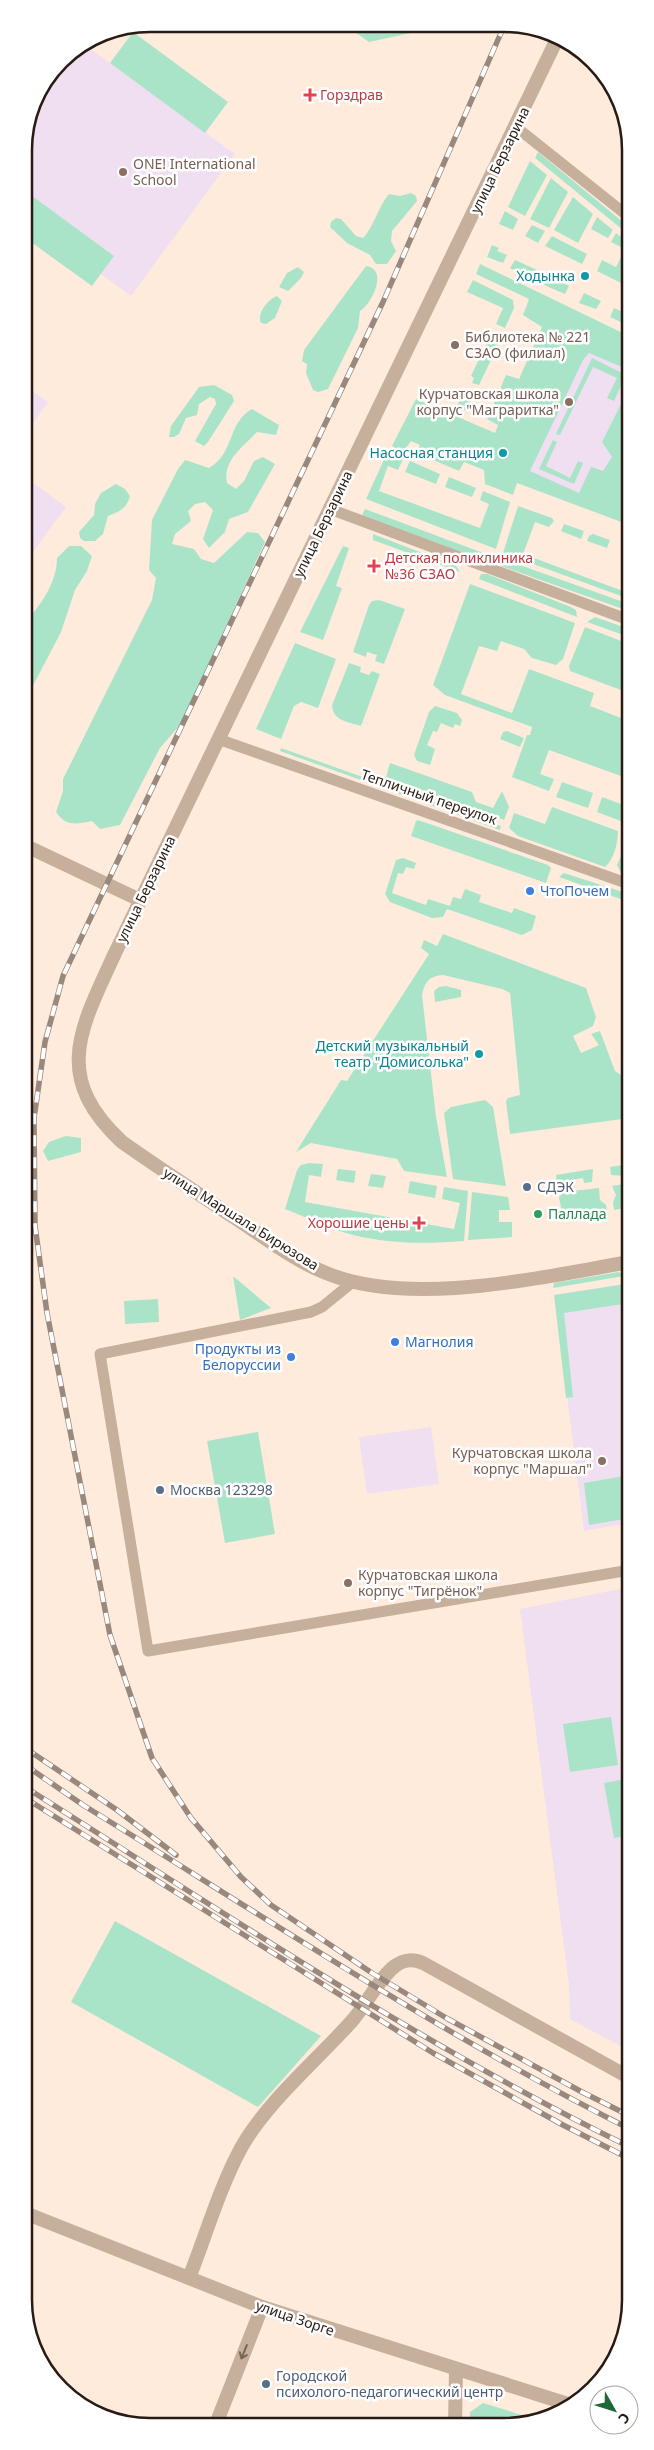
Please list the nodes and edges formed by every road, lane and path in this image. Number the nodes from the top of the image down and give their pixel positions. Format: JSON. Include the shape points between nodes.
{"nodes":[{"id":1,"x":555,"y":45,"type":"edge"},
{"id":2,"x":516,"y":127,"type":"junction"},
{"id":3,"x":622,"y":211,"type":"edge"},
{"id":4,"x":330,"y":509,"type":"junction"},
{"id":5,"x":622,"y":618,"type":"edge"},
{"id":6,"x":218,"y":739,"type":"junction"},
{"id":7,"x":33,"y":849,"type":"edge"},
{"id":8,"x":622,"y":881,"type":"edge"},
{"id":9,"x":140,"y":900,"type":"junction"},
{"id":10,"x":88,"y":1011,"type":"joint"},
{"id":11,"x":621,"y":1263,"type":"edge"},
{"id":12,"x":354,"y":1281,"type":"junction"},
{"id":13,"x":621,"y":1571,"type":"edge"},
{"id":14,"x":621,"y":2073,"type":"edge"},
{"id":15,"x":32,"y":2216,"type":"edge"},
{"id":16,"x":189,"y":2278,"type":"junction"},
{"id":17,"x":262,"y":2307,"type":"junction"},
{"id":18,"x":456,"y":2370,"type":"junction"},
{"id":19,"x":561,"y":2402,"type":"edge"},
{"id":20,"x":218,"y":2418,"type":"edge"},
{"id":21,"x":455,"y":2418,"type":"edge"}],
"edges":[{"from":1,"to":2,"type":"street","name":"улица Берзарина"},
{"from":2,"to":3,"type":"street"},
{"from":2,"to":4,"type":"street","name":"улица Берзарина"},
{"from":4,"to":5,"type":"street"},
{"from":4,"to":6,"type":"street","name":"улица Берзарина"},
{"from":6,"to":8,"type":"street","name":"Тепличный переулок"},
{"from":6,"to":9,"type":"street","name":"улица Берзарина"},
{"from":7,"to":9,"type":"street"},
{"from":9,"to":10,"type":"street","name":"улица Берзарина"},
{"from":10,"to":12,"type":"street","name":"улица Маршала Бирюзова","via":[[80,1042],[78,1073],[86,1100],[102,1123],[153,1164],[295,1257],[326,1273]]},
{"from":11,"to":12,"type":"street","name":"улица Маршала Бирюзова","via":[[534,1278],[434,1289],[385,1287]]},
{"from":12,"to":13,"type":"street","via":[[322,1307],[310,1312],[100,1354],[148,1651]]},
{"from":14,"to":16,"type":"street","via":[[424,1963],[406,1960],[394,1967],[352,2021],[249,2136],[228,2176]]},
{"from":15,"to":16,"type":"street","name":"улица Зорге"},
{"from":16,"to":17,"type":"street","name":"улица Зорге"},
{"from":17,"to":18,"type":"street","name":"улица Зорге"},
{"from":17,"to":20,"type":"street","one_way":true},
{"from":18,"to":19,"type":"street","name":"улица Зорге"},
{"from":18,"to":21,"type":"street"}]}
